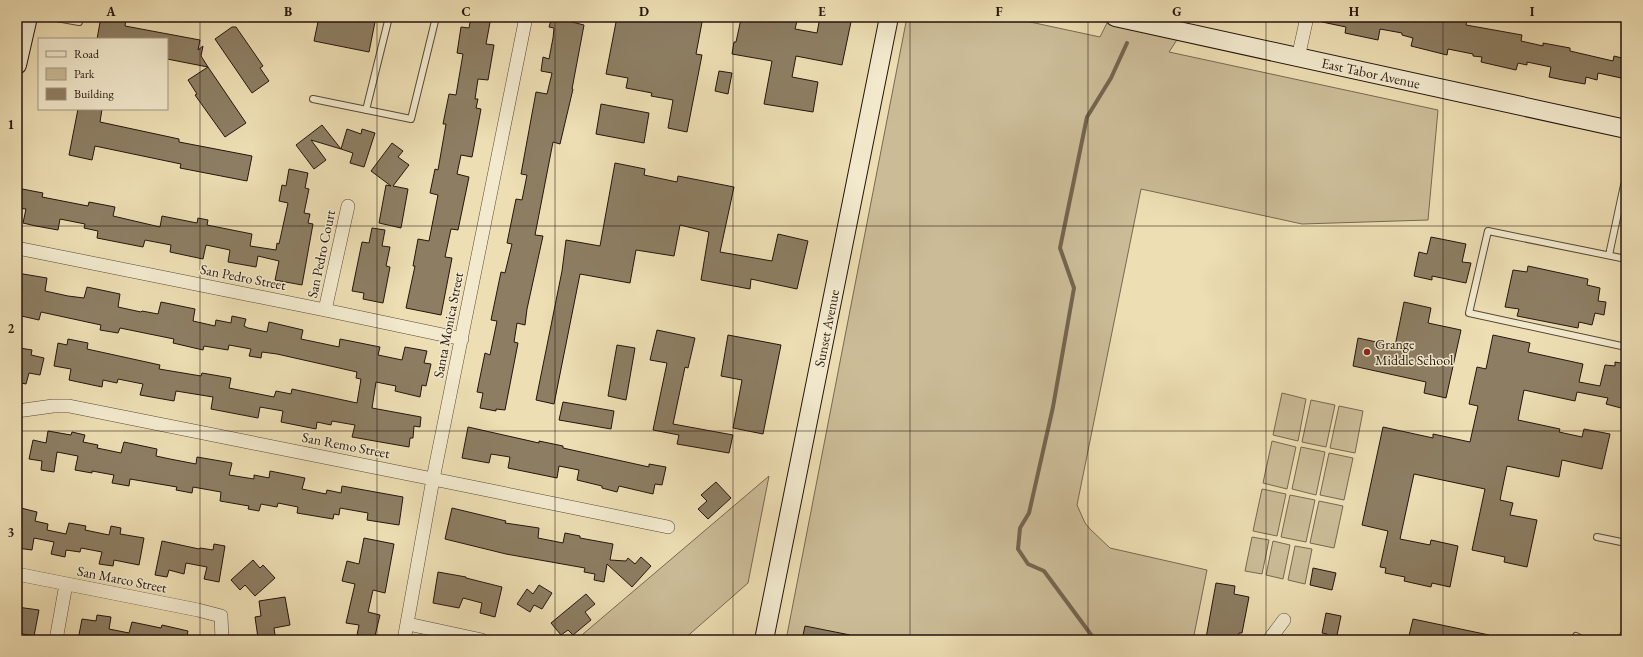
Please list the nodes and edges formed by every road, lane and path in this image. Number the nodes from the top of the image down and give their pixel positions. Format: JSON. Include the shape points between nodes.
{"nodes":[{"id":1,"x":28,"y":17,"type":"edge"},
{"id":2,"x":51,"y":17,"type":"edge"},
{"id":3,"x":389,"y":17,"type":"edge"},
{"id":4,"x":436,"y":17,"type":"edge"},
{"id":5,"x":526,"y":17,"type":"edge"},
{"id":6,"x":889,"y":17,"type":"edge"},
{"id":7,"x":1115,"y":17,"type":"edge"},
{"id":8,"x":1307,"y":17,"type":"edge"},
{"id":9,"x":79,"y":22,"type":"dead end"},
{"id":10,"x":1298,"y":58,"type":"junction"},
{"id":11,"x":17,"y":65,"type":"edge"},
{"id":12,"x":313,"y":99,"type":"dead end"},
{"id":13,"x":366,"y":110,"type":"junction"},
{"id":14,"x":1626,"y":129,"type":"edge"},
{"id":15,"x":1626,"y":182,"type":"edge"},
{"id":16,"x":348,"y":206,"type":"dead end"},
{"id":17,"x":17,"y":248,"type":"edge"},
{"id":18,"x":1609,"y":256,"type":"junction"},
{"id":19,"x":1626,"y":259,"type":"edge"},
{"id":20,"x":325,"y":310,"type":"junction"},
{"id":21,"x":462,"y":340,"type":"junction"},
{"id":22,"x":1626,"y":347,"type":"edge"},
{"id":23,"x":17,"y":411,"type":"edge"},
{"id":24,"x":433,"y":479,"type":"junction"},
{"id":25,"x":668,"y":527,"type":"dead end"},
{"id":26,"x":1596,"y":537,"type":"dead end"},
{"id":27,"x":1626,"y":543,"type":"edge"},
{"id":28,"x":17,"y":574,"type":"edge"},
{"id":29,"x":66,"y":584,"type":"junction"},
{"id":30,"x":1284,"y":620,"type":"dead end"},
{"id":31,"x":408,"y":624,"type":"junction"},
{"id":32,"x":1576,"y":636,"type":"dead end"},
{"id":33,"x":1626,"y":636,"type":"edge"},
{"id":34,"x":56,"y":640,"type":"edge"},
{"id":35,"x":222,"y":640,"type":"edge"},
{"id":36,"x":404,"y":640,"type":"edge"},
{"id":37,"x":482,"y":640,"type":"edge"},
{"id":38,"x":764,"y":640,"type":"edge"},
{"id":39,"x":1269,"y":640,"type":"edge"},
{"id":40,"x":1584,"y":640,"type":"edge"},
{"id":41,"x":1625,"y":640,"type":"edge"}],
"edges":[{"from":1,"to":11,"type":"main road"},
{"from":2,"to":9,"type":"lane"},
{"from":3,"to":13,"type":"lane"},
{"from":4,"to":13,"type":"lane","via":[[411,119]]},
{"from":5,"to":21,"type":"street","name":"Santa Monica Street"},
{"from":6,"to":38,"type":"main road","name":"Sunset Avenue"},
{"from":7,"to":10,"type":"main road","name":"East Tabor Avenue"},
{"from":8,"to":10,"type":"street"},
{"from":10,"to":14,"type":"main road","name":"East Tabor Avenue"},
{"from":12,"to":13,"type":"lane"},
{"from":15,"to":18,"type":"lane"},
{"from":16,"to":20,"type":"street","name":"San Pedro Court"},
{"from":17,"to":20,"type":"street","name":"San Pedro Street"},
{"from":18,"to":19,"type":"lane"},
{"from":18,"to":22,"type":"lane","via":[[1488,231],[1469,313]]},
{"from":20,"to":21,"type":"street","name":"San Pedro Street"},
{"from":21,"to":24,"type":"street","name":"Santa Monica Street"},
{"from":23,"to":24,"type":"street","name":"San Remo Street","via":[[68,406]]},
{"from":24,"to":25,"type":"street","name":"San Remo Street"},
{"from":24,"to":31,"type":"street","name":"Santa Monica Street"},
{"from":26,"to":27,"type":"lane"},
{"from":28,"to":29,"type":"street","name":"San Marco Street"},
{"from":29,"to":34,"type":"street"},
{"from":29,"to":35,"type":"street","name":"San Marco Street","via":[[221,616]]},
{"from":30,"to":39,"type":"street"},
{"from":31,"to":36,"type":"street","name":"Santa Monica Street"},
{"from":31,"to":37,"type":"street"},
{"from":32,"to":40,"type":"lane"},
{"from":33,"to":41,"type":"street"}]}
